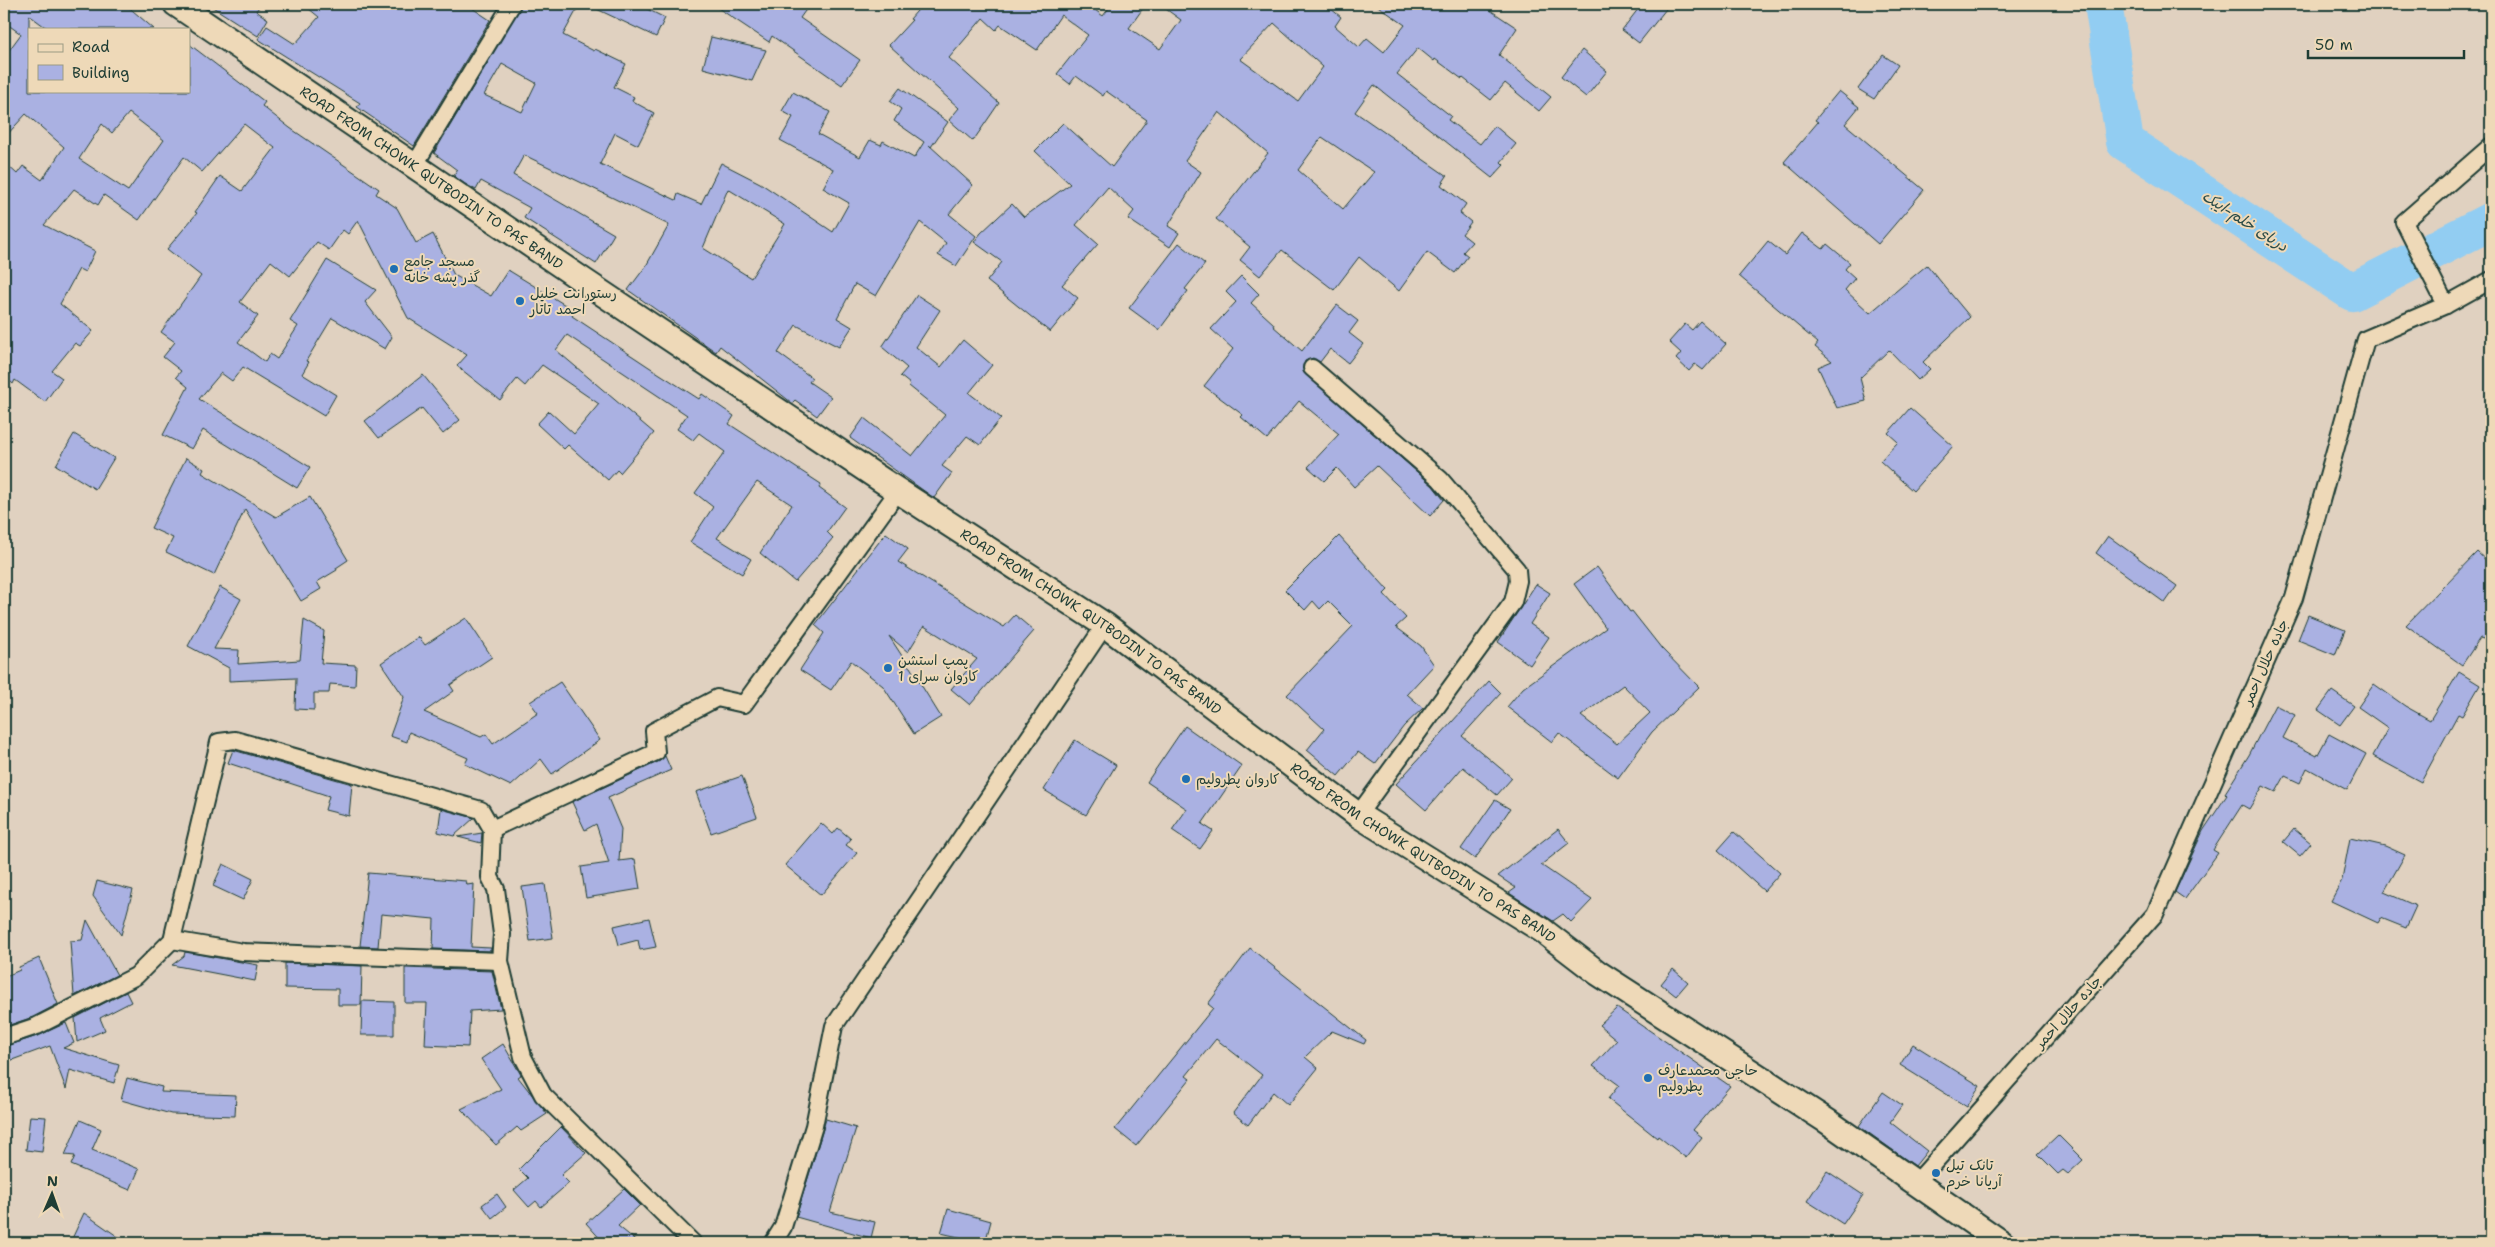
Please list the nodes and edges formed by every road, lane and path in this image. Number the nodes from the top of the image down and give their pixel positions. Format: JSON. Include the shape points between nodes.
{"nodes":[{"id":1,"x":176,"y":4,"type":"edge"},
{"id":2,"x":512,"y":4,"type":"edge"},
{"id":3,"x":2491,"y":146,"type":"edge"},
{"id":4,"x":414,"y":166,"type":"junction"},
{"id":5,"x":2491,"y":280,"type":"edge"},
{"id":6,"x":2446,"y":305,"type":"junction"},
{"id":7,"x":1312,"y":368,"type":"dead end"},
{"id":8,"x":898,"y":491,"type":"junction"},
{"id":9,"x":1105,"y":625,"type":"junction"},
{"id":10,"x":1358,"y":815,"type":"junction"},
{"id":11,"x":492,"y":829,"type":"junction"},
{"id":12,"x":172,"y":940,"type":"junction"},
{"id":13,"x":500,"y":961,"type":"junction"},
{"id":14,"x":4,"y":1037,"type":"edge"},
{"id":15,"x":1916,"y":1183,"type":"junction"},
{"id":16,"x":693,"y":1243,"type":"edge"},
{"id":17,"x":774,"y":1243,"type":"edge"},
{"id":18,"x":2002,"y":1243,"type":"edge"}],
"edges":[{"from":1,"to":4,"type":"main road","name":"ROAD FROM CHOWK QUTBODIN TO PAS BAND"},
{"from":2,"to":4,"type":"street"},
{"from":3,"to":6,"type":"street","via":[[2404,222]]},
{"from":4,"to":8,"type":"main road","name":"ROAD FROM CHOWK QUTBODIN TO PAS BAND"},
{"from":5,"to":6,"type":"street"},
{"from":6,"to":15,"type":"street","name":"جاده حلال احمر","via":[[2366,339],[2294,598],[2155,914]]},
{"from":7,"to":10,"type":"street","via":[[1440,478],[1517,570],[1513,602]]},
{"from":8,"to":9,"type":"main road","name":"ROAD FROM CHOWK QUTBODIN TO PAS BAND"},
{"from":8,"to":11,"type":"street","via":[[744,704],[717,698],[654,731],[656,752]]},
{"from":9,"to":10,"type":"main road","name":"ROAD FROM CHOWK QUTBODIN TO PAS BAND"},
{"from":9,"to":17,"type":"street","via":[[834,1026],[814,1126],[783,1227]]},
{"from":10,"to":15,"type":"main road","name":"ROAD FROM CHOWK QUTBODIN TO PAS BAND","via":[[1542,930],[1598,973],[1827,1121]]},
{"from":11,"to":12,"type":"street","via":[[482,810],[235,740],[219,742]]},
{"from":11,"to":13,"type":"street","via":[[490,877],[496,889],[502,934]]},
{"from":12,"to":13,"type":"street","via":[[243,952]]},
{"from":12,"to":14,"type":"street","via":[[136,976],[37,1026]]},
{"from":13,"to":16,"type":"street","via":[[523,1057],[543,1095]]},
{"from":15,"to":18,"type":"main road","name":"ROAD FROM CHOWK QUTBODIN TO PAS BAND"}]}
